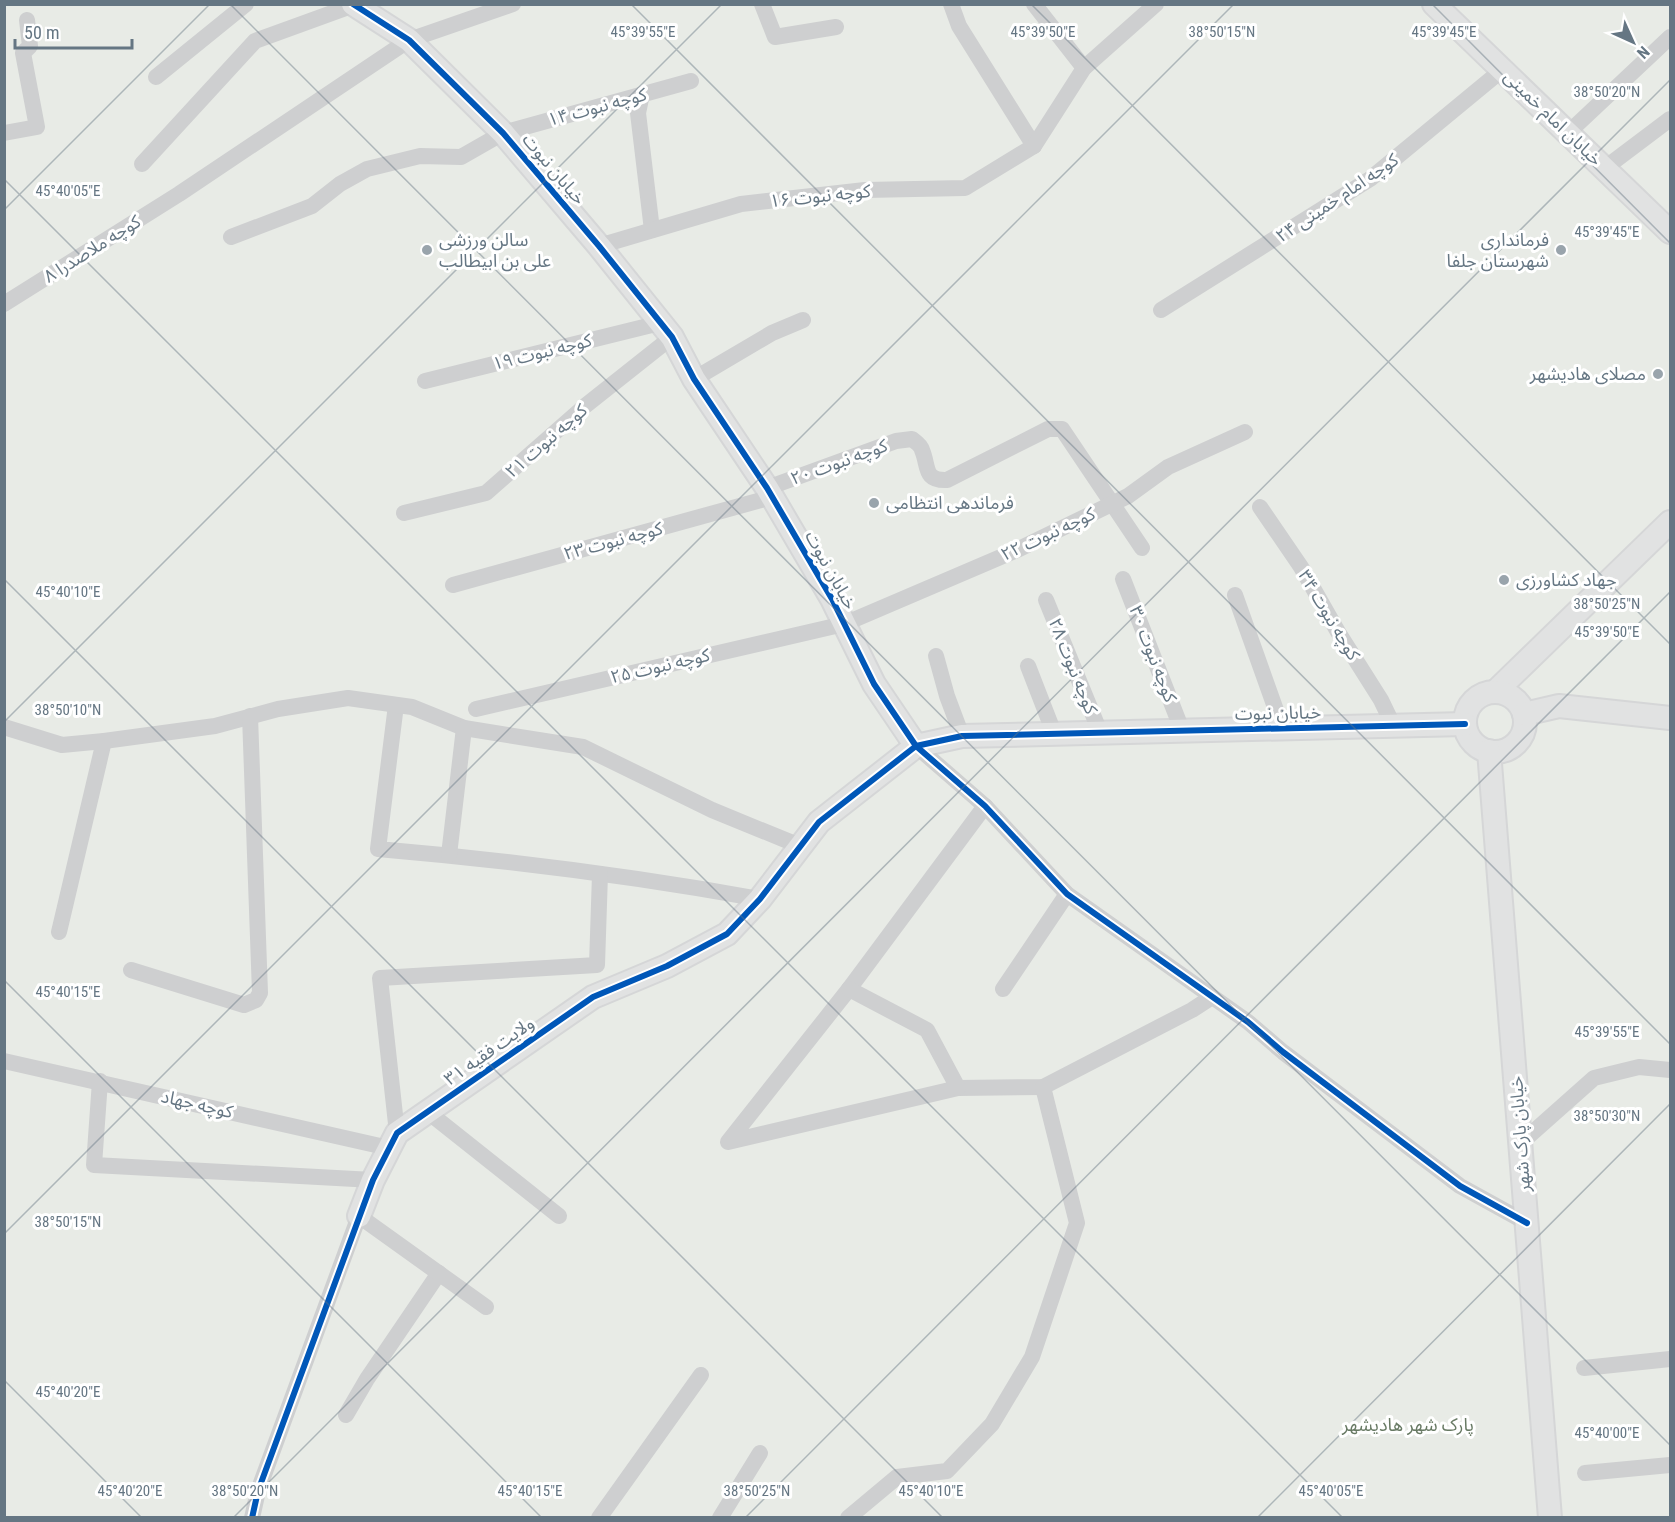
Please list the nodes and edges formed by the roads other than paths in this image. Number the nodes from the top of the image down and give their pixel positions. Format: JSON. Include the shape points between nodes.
{"nodes":[{"id":1,"x":246,"y":4,"type":"edge"},
{"id":2,"x":513,"y":4,"type":"edge"},
{"id":3,"x":762,"y":4,"type":"edge"},
{"id":4,"x":951,"y":4,"type":"edge"},
{"id":5,"x":1034,"y":4,"type":"edge"},
{"id":6,"x":1434,"y":4,"type":"edge"},
{"id":7,"x":354,"y":5,"type":"edge"},
{"id":8,"x":1151,"y":6,"type":"edge"},
{"id":9,"x":27,"y":20,"type":"dead end"},
{"id":10,"x":836,"y":27,"type":"dead end"},
{"id":11,"x":1671,"y":38,"type":"edge"},
{"id":12,"x":409,"y":40,"type":"junction"},
{"id":13,"x":1084,"y":68,"type":"junction"},
{"id":14,"x":1502,"y":70,"type":"junction"},
{"id":15,"x":156,"y":76,"type":"dead end"},
{"id":16,"x":691,"y":81,"type":"dead end"},
{"id":17,"x":642,"y":94,"type":"junction"},
{"id":18,"x":1671,"y":119,"type":"edge"},
{"id":19,"x":4,"y":133,"type":"edge"},
{"id":20,"x":503,"y":133,"type":"junction"},
{"id":21,"x":1568,"y":133,"type":"junction"},
{"id":22,"x":1034,"y":146,"type":"junction"},
{"id":23,"x":142,"y":164,"type":"dead end"},
{"id":24,"x":1605,"y":168,"type":"junction"},
{"id":25,"x":652,"y":230,"type":"junction"},
{"id":26,"x":1671,"y":232,"type":"edge"},
{"id":27,"x":231,"y":237,"type":"dead end"},
{"id":28,"x":599,"y":246,"type":"junction"},
{"id":29,"x":4,"y":304,"type":"edge"},
{"id":30,"x":1161,"y":310,"type":"dead end"},
{"id":31,"x":803,"y":320,"type":"dead end"},
{"id":32,"x":666,"y":330,"type":"junction"},
{"id":33,"x":694,"y":379,"type":"junction"},
{"id":34,"x":425,"y":381,"type":"dead end"},
{"id":35,"x":1245,"y":432,"type":"dead end"},
{"id":36,"x":770,"y":493,"type":"junction"},
{"id":37,"x":1112,"y":503,"type":"junction"},
{"id":38,"x":1260,"y":507,"type":"dead end"},
{"id":39,"x":404,"y":513,"type":"dead end"},
{"id":40,"x":1671,"y":522,"type":"edge"},
{"id":41,"x":1142,"y":548,"type":"dead end"},
{"id":42,"x":1123,"y":579,"type":"dead end"},
{"id":43,"x":453,"y":585,"type":"dead end"},
{"id":44,"x":1235,"y":595,"type":"dead end"},
{"id":45,"x":1046,"y":600,"type":"dead end"},
{"id":46,"x":844,"y":624,"type":"junction"},
{"id":47,"x":936,"y":656,"type":"dead end"},
{"id":48,"x":1028,"y":666,"type":"dead end"},
{"id":49,"x":1495,"y":692,"type":"junction"},
{"id":50,"x":396,"y":705,"type":"junction"},
{"id":51,"x":476,"y":709,"type":"dead end"},
{"id":52,"x":1524,"y":714,"type":"junction"},
{"id":53,"x":250,"y":716,"type":"junction"},
{"id":54,"x":1671,"y":718,"type":"edge"},
{"id":55,"x":1465,"y":724,"type":"junction"},
{"id":56,"x":1393,"y":725,"type":"junction"},
{"id":57,"x":4,"y":727,"type":"edge"},
{"id":58,"x":464,"y":728,"type":"junction"},
{"id":59,"x":1282,"y":728,"type":"junction"},
{"id":60,"x":1182,"y":730,"type":"junction"},
{"id":61,"x":1100,"y":732,"type":"junction"},
{"id":62,"x":1054,"y":733,"type":"junction"},
{"id":63,"x":962,"y":736,"type":"junction"},
{"id":64,"x":104,"y":741,"type":"junction"},
{"id":65,"x":916,"y":746,"type":"junction"},
{"id":66,"x":1489,"y":751,"type":"junction"},
{"id":67,"x":985,"y":806,"type":"junction"},
{"id":68,"x":800,"y":846,"type":"junction"},
{"id":69,"x":449,"y":855,"type":"junction"},
{"id":70,"x":600,"y":874,"type":"junction"},
{"id":71,"x":1067,"y":894,"type":"junction"},
{"id":72,"x":760,"y":899,"type":"junction"},
{"id":73,"x":59,"y":932,"type":"dead end"},
{"id":74,"x":131,"y":970,"type":"dead end"},
{"id":75,"x":849,"y":989,"type":"junction"},
{"id":76,"x":1004,"y":989,"type":"dead end"},
{"id":77,"x":1212,"y":997,"type":"junction"},
{"id":78,"x":4,"y":1061,"type":"edge"},
{"id":79,"x":1671,"y":1070,"type":"edge"},
{"id":80,"x":100,"y":1081,"type":"junction"},
{"id":81,"x":958,"y":1088,"type":"junction"},
{"id":82,"x":1043,"y":1088,"type":"junction"},
{"id":83,"x":428,"y":1112,"type":"junction"},
{"id":84,"x":393,"y":1140,"type":"junction"},
{"id":85,"x":1522,"y":1142,"type":"junction"},
{"id":86,"x":373,"y":1180,"type":"junction"},
{"id":87,"x":359,"y":1216,"type":"junction"},
{"id":88,"x":559,"y":1216,"type":"dead end"},
{"id":89,"x":1527,"y":1223,"type":"junction"},
{"id":90,"x":439,"y":1273,"type":"junction"},
{"id":91,"x":486,"y":1307,"type":"dead end"},
{"id":92,"x":1671,"y":1359,"type":"edge"},
{"id":93,"x":1584,"y":1368,"type":"dead end"},
{"id":94,"x":701,"y":1375,"type":"dead end"},
{"id":95,"x":346,"y":1415,"type":"dead end"},
{"id":96,"x":760,"y":1453,"type":"dead end"},
{"id":97,"x":1671,"y":1465,"type":"edge"},
{"id":98,"x":1585,"y":1473,"type":"dead end"},
{"id":99,"x":252,"y":1518,"type":"edge"},
{"id":100,"x":598,"y":1518,"type":"edge"},
{"id":101,"x":720,"y":1518,"type":"edge"},
{"id":102,"x":848,"y":1518,"type":"edge"},
{"id":103,"x":1550,"y":1518,"type":"edge"}],
"edges":[{"from":1,"to":15,"type":"street"},
{"from":2,"to":12,"type":"street","name":"کوچه ملاصدرا ۸"},
{"from":3,"to":10,"type":"street","via":[[775,37]]},
{"from":4,"to":22,"type":"street","via":[[959,26]]},
{"from":5,"to":13,"type":"street"},
{"from":6,"to":14,"type":"street","name":"خیابان امام خمینی"},
{"from":7,"to":12,"type":"street","name":"خیابان نبوت"},
{"from":7,"to":23,"type":"street","via":[[255,41]]},
{"from":8,"to":13,"type":"street"},
{"from":9,"to":19,"type":"street","via":[[30,46],[23,53],[37,127]]},
{"from":11,"to":21,"type":"street"},
{"from":12,"to":20,"type":"street","name":"خیابان نبوت"},
{"from":12,"to":29,"type":"street","name":"کوچه ملاصدرا ۸","via":[[179,194]]},
{"from":13,"to":22,"type":"street"},
{"from":14,"to":21,"type":"street","name":"خیابان امام خمینی"},
{"from":14,"to":30,"type":"street","name":"کوچه امام خمینی ۲۴","via":[[1370,179]]},
{"from":16,"to":17,"type":"street","name":"کوچه نبوت ۱۴"},
{"from":17,"to":20,"type":"street","name":"کوچه نبوت ۱۴"},
{"from":17,"to":25,"type":"street","via":[[638,113]]},
{"from":18,"to":24,"type":"street"},
{"from":20,"to":27,"type":"street","name":"کوچه نبوت ۱۴","via":[[461,157],[420,156],[367,169],[312,206]]},
{"from":20,"to":28,"type":"street","name":"خیابان نبوت"},
{"from":21,"to":24,"type":"street","name":"خیابان امام خمینی"},
{"from":22,"to":25,"type":"street","name":"کوچه نبوت ۱۶","via":[[965,188],[865,190],[741,204]]},
{"from":24,"to":26,"type":"street","name":"خیابان امام خمینی"},
{"from":25,"to":28,"type":"street","name":"کوچه نبوت ۱۶"},
{"from":28,"to":32,"type":"street","name":"خیابان نبوت"},
{"from":31,"to":33,"type":"street","via":[[772,333]]},
{"from":32,"to":33,"type":"street","name":"خیابان نبوت"},
{"from":32,"to":34,"type":"street","name":"کوچه نبوت ۱۹"},
{"from":32,"to":39,"type":"street","name":"کوچه نبوت ۲۱","via":[[486,493]]},
{"from":33,"to":36,"type":"street","name":"خیابان نبوت"},
{"from":35,"to":37,"type":"street","name":"کوچه نبوت ۲۲","via":[[1168,467]]},
{"from":36,"to":37,"type":"street","name":"کوچه نبوت ۲۰","via":[[896,441],[912,439],[922,447],[928,473],[937,480],[947,480],[1048,429],[1062,429]]},
{"from":36,"to":43,"type":"street","name":"کوچه نبوت ۲۳"},
{"from":36,"to":46,"type":"street","name":"خیابان نبوت"},
{"from":37,"to":41,"type":"street"},
{"from":37,"to":46,"type":"street","name":"کوچه نبوت ۲۲","via":[[1017,550]]},
{"from":38,"to":56,"type":"street","name":"کوچه نبوت ۳۴","via":[[1301,567]]},
{"from":40,"to":49,"type":"street"},
{"from":42,"to":60,"type":"street","name":"کوچه نبوت ۳۰"},
{"from":44,"to":59,"type":"street"},
{"from":45,"to":61,"type":"street","name":"کوچه نبوت ۲۸"},
{"from":46,"to":51,"type":"street","name":"کوچه نبوت ۲۵"},
{"from":46,"to":65,"type":"street","name":"خیابان نبوت","via":[[874,684]]},
{"from":47,"to":63,"type":"street"},
{"from":48,"to":62,"type":"street"},
{"from":49,"to":52,"type":"street","via":[[1513,698]]},
{"from":49,"to":55,"type":"street","via":[[1485,693],[1470,705]]},
{"from":50,"to":53,"type":"street","via":[[348,698]]},
{"from":50,"to":58,"type":"street","via":[[412,707]]},
{"from":50,"to":69,"type":"street","via":[[378,849]]},
{"from":52,"to":54,"type":"street","via":[[1559,706]]},
{"from":52,"to":66,"type":"street","via":[[1524,729],[1515,744]]},
{"from":53,"to":64,"type":"street","via":[[215,726]]},
{"from":53,"to":74,"type":"street","via":[[260,993],[256,1000],[244,1005]]},
{"from":55,"to":56,"type":"street","name":"خیابان نبوت"},
{"from":55,"to":66,"type":"street","via":[[1473,741]]},
{"from":56,"to":59,"type":"street","name":"خیابان نبوت"},
{"from":57,"to":64,"type":"street","via":[[62,745]]},
{"from":58,"to":68,"type":"street","via":[[583,747],[712,810]]},
{"from":58,"to":69,"type":"street"},
{"from":59,"to":60,"type":"street","name":"خیابان نبوت"},
{"from":60,"to":61,"type":"street","name":"خیابان نبوت"},
{"from":61,"to":62,"type":"street","name":"خیابان نبوت"},
{"from":62,"to":63,"type":"street","name":"خیابان نبوت"},
{"from":63,"to":65,"type":"street","name":"خیابان نبوت"},
{"from":64,"to":73,"type":"street"},
{"from":65,"to":67,"type":"street"},
{"from":65,"to":68,"type":"street","name":"ولایت فقیه ۳۱","via":[[819,822]]},
{"from":66,"to":85,"type":"street","name":"خیابان پارک شهر"},
{"from":67,"to":71,"type":"street"},
{"from":67,"to":75,"type":"street"},
{"from":68,"to":72,"type":"street","name":"ولایت فقیه ۳۱"},
{"from":69,"to":70,"type":"street"},
{"from":70,"to":72,"type":"street"},
{"from":70,"to":84,"type":"street","via":[[597,965],[380,978]]},
{"from":71,"to":76,"type":"street"},
{"from":71,"to":77,"type":"street"},
{"from":72,"to":83,"type":"street","name":"ولایت فقیه ۳۱","via":[[727,934],[667,966],[593,997]]},
{"from":75,"to":81,"type":"street","via":[[927,1030]]},
{"from":75,"to":81,"type":"street","via":[[728,1142]]},
{"from":77,"to":82,"type":"street"},
{"from":77,"to":89,"type":"street","via":[[1460,1186]]},
{"from":78,"to":80,"type":"street","name":"کوچه جهاد"},
{"from":79,"to":85,"type":"street","via":[[1639,1067],[1594,1078]]},
{"from":80,"to":84,"type":"street","name":"کوچه جهاد"},
{"from":80,"to":86,"type":"street","via":[[94,1165]]},
{"from":81,"to":82,"type":"street"},
{"from":82,"to":102,"type":"street","via":[[1077,1223],[1032,1357],[992,1424],[947,1471],[897,1478]]},
{"from":83,"to":84,"type":"street","name":"ولایت فقیه ۳۱"},
{"from":83,"to":88,"type":"street"},
{"from":84,"to":86,"type":"street"},
{"from":85,"to":89,"type":"street","name":"خیابان پارک شهر"},
{"from":86,"to":87,"type":"street"},
{"from":87,"to":90,"type":"street"},
{"from":87,"to":99,"type":"street","via":[[258,1491]]},
{"from":89,"to":103,"type":"street","name":"خیابان پارک شهر"},
{"from":90,"to":91,"type":"street"},
{"from":90,"to":95,"type":"street"},
{"from":92,"to":93,"type":"street"},
{"from":94,"to":100,"type":"street"},
{"from":96,"to":101,"type":"street"},
{"from":97,"to":98,"type":"street"}]}
